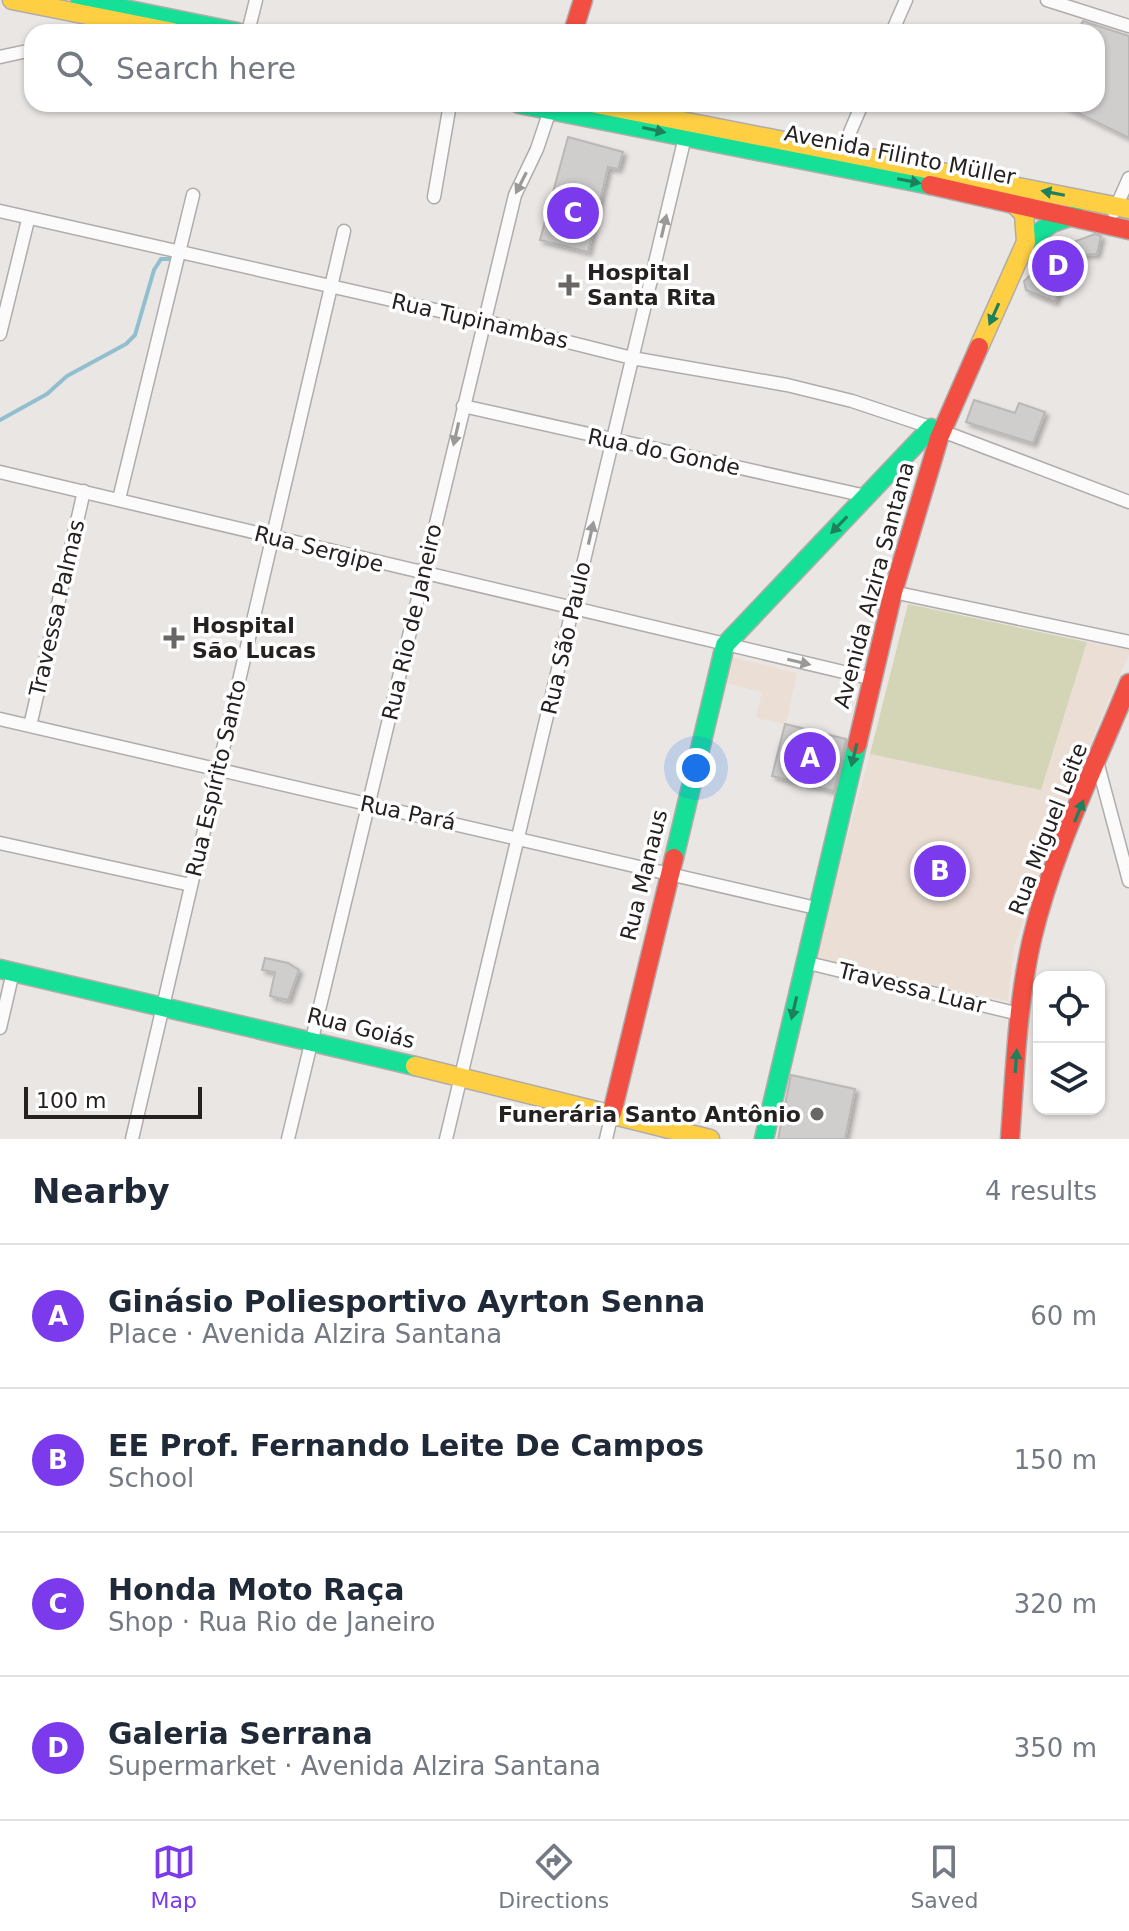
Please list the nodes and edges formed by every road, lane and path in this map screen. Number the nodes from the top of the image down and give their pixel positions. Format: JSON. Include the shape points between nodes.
{"nodes":[{"id":1,"x":12,"y":0,"type":"edge"},
{"id":2,"x":80,"y":0,"type":"edge"},
{"id":3,"x":256,"y":0,"type":"edge"},
{"id":4,"x":583,"y":0,"type":"edge"},
{"id":5,"x":906,"y":0,"type":"edge"},
{"id":6,"x":1047,"y":0,"type":"edge"},
{"id":7,"x":124,"y":22,"type":"junction"},
{"id":8,"x":119,"y":24,"type":"edge"},
{"id":9,"x":134,"y":24,"type":"edge"},
{"id":10,"x":198,"y":24,"type":"edge"},
{"id":11,"x":250,"y":24,"type":"edge"},
{"id":12,"x":576,"y":24,"type":"edge"},
{"id":13,"x":896,"y":24,"type":"edge"},
{"id":14,"x":1129,"y":26,"type":"edge"},
{"id":15,"x":24,"y":52,"type":"edge"},
{"id":16,"x":0,"y":57,"type":"edge"},
{"id":17,"x":449,"y":112,"type":"edge"},
{"id":18,"x":549,"y":112,"type":"edge"},
{"id":19,"x":573,"y":112,"type":"edge"},
{"id":20,"x":638,"y":112,"type":"edge"},
{"id":21,"x":859,"y":112,"type":"edge"},
{"id":22,"x":685,"y":137,"type":"junction"},
{"id":23,"x":842,"y":151,"type":"junction"},
{"id":24,"x":1129,"y":178,"type":"edge"},
{"id":25,"x":193,"y":195,"type":"dead end"},
{"id":26,"x":434,"y":197,"type":"dead end"},
{"id":27,"x":1013,"y":203,"type":"junction"},
{"id":28,"x":1122,"y":208,"type":"edge"},
{"id":29,"x":0,"y":211,"type":"edge"},
{"id":30,"x":1073,"y":215,"type":"junction"},
{"id":31,"x":28,"y":220,"type":"junction"},
{"id":32,"x":1125,"y":229,"type":"edge"},
{"id":33,"x":344,"y":231,"type":"dead end"},
{"id":34,"x":1026,"y":242,"type":"junction"},
{"id":35,"x":178,"y":253,"type":"junction"},
{"id":36,"x":331,"y":287,"type":"junction"},
{"id":37,"x":484,"y":321,"type":"junction"},
{"id":38,"x":0,"y":334,"type":"edge"},
{"id":39,"x":632,"y":358,"type":"junction"},
{"id":40,"x":463,"y":406,"type":"junction"},
{"id":41,"x":937,"y":429,"type":"junction"},
{"id":42,"x":612,"y":441,"type":"junction"},
{"id":43,"x":0,"y":472,"type":"edge"},
{"id":44,"x":84,"y":491,"type":"junction"},
{"id":45,"x":866,"y":496,"type":"junction"},
{"id":46,"x":119,"y":499,"type":"junction"},
{"id":47,"x":1129,"y":502,"type":"edge"},
{"id":48,"x":272,"y":538,"type":"junction"},
{"id":49,"x":423,"y":574,"type":"junction"},
{"id":50,"x":893,"y":592,"type":"junction"},
{"id":51,"x":573,"y":609,"type":"junction"},
{"id":52,"x":1129,"y":642,"type":"edge"},
{"id":53,"x":725,"y":645,"type":"junction"},
{"id":54,"x":873,"y":679,"type":"junction"},
{"id":55,"x":1129,"y":683,"type":"edge"},
{"id":56,"x":0,"y":719,"type":"edge"},
{"id":57,"x":30,"y":726,"type":"junction"},
{"id":58,"x":1098,"y":765,"type":"junction"},
{"id":59,"x":217,"y":769,"type":"junction"},
{"id":60,"x":370,"y":805,"type":"junction"},
{"id":61,"x":518,"y":837,"type":"junction"},
{"id":62,"x":0,"y":843,"type":"edge"},
{"id":63,"x":668,"y":873,"type":"junction"},
{"id":64,"x":1129,"y":881,"type":"edge"},
{"id":65,"x":191,"y":885,"type":"junction"},
{"id":66,"x":816,"y":908,"type":"junction"},
{"id":67,"x":804,"y":962,"type":"junction"},
{"id":68,"x":6,"y":971,"type":"edge"},
{"id":69,"x":161,"y":1006,"type":"junction"},
{"id":70,"x":1019,"y":1014,"type":"junction"},
{"id":71,"x":0,"y":1028,"type":"edge"},
{"id":72,"x":311,"y":1040,"type":"junction"},
{"id":73,"x":461,"y":1077,"type":"junction"},
{"id":74,"x":612,"y":1113,"type":"junction"},
{"id":75,"x":132,"y":1139,"type":"edge"},
{"id":76,"x":288,"y":1139,"type":"edge"},
{"id":77,"x":446,"y":1139,"type":"edge"},
{"id":78,"x":606,"y":1139,"type":"edge"},
{"id":79,"x":710,"y":1139,"type":"edge"},
{"id":80,"x":764,"y":1139,"type":"edge"},
{"id":81,"x":1010,"y":1139,"type":"edge"}],
"edges":[{"from":1,"to":7,"type":"main road"},
{"from":2,"to":10,"type":"main road"},
{"from":3,"to":11,"type":"street"},
{"from":4,"to":12,"type":"main road"},
{"from":5,"to":13,"type":"street"},
{"from":6,"to":14,"type":"street"},
{"from":7,"to":8,"type":"street"},
{"from":7,"to":9,"type":"main road"},
{"from":15,"to":16,"type":"street"},
{"from":17,"to":26,"type":"street"},
{"from":18,"to":37,"type":"street","name":"Rua Rio de Janeiro","one_way":true,"via":[[515,195]]},
{"from":19,"to":22,"type":"main road","name":"Avenida Filinto Müller","one_way":true},
{"from":20,"to":23,"type":"main road","name":"Avenida Filinto Müller"},
{"from":21,"to":23,"type":"street"},
{"from":22,"to":27,"type":"main road","name":"Avenida Filinto Müller","one_way":true},
{"from":39,"to":22,"type":"street","name":"Rua São Paulo","one_way":true},
{"from":28,"to":23,"type":"main road","name":"Avenida Filinto Müller","one_way":true},
{"from":24,"to":28,"type":"street"},
{"from":25,"to":35,"type":"street"},
{"from":27,"to":30,"type":"main road","name":"Avenida Filinto Müller"},
{"from":27,"to":34,"type":"main road","via":[[1024,214]]},
{"from":28,"to":30,"type":"main road"},
{"from":28,"to":32,"type":"street","via":[[1113,217]]},
{"from":29,"to":31,"type":"street","name":"Rua Tupinambas"},
{"from":30,"to":32,"type":"main road","name":"Avenida Filinto Müller"},
{"from":30,"to":34,"type":"main road"},
{"from":31,"to":35,"type":"street","name":"Rua Tupinambas"},
{"from":31,"to":38,"type":"street"},
{"from":33,"to":36,"type":"street","name":"Rua Espírito Santo"},
{"from":34,"to":41,"type":"main road","name":"Avenida Alzira Santana","one_way":true},
{"from":35,"to":36,"type":"street","name":"Rua Tupinambas"},
{"from":35,"to":46,"type":"street"},
{"from":36,"to":37,"type":"street","name":"Rua Tupinambas"},
{"from":36,"to":48,"type":"street","name":"Rua Espírito Santo"},
{"from":37,"to":39,"type":"street","name":"Rua Tupinambas"},
{"from":37,"to":40,"type":"street","name":"Rua Rio de Janeiro"},
{"from":39,"to":41,"type":"street","name":"Rua Tupinambas","via":[[787,385]]},
{"from":39,"to":42,"type":"street","name":"Rua São Paulo"},
{"from":40,"to":42,"type":"street","name":"Rua do Gonde"},
{"from":40,"to":49,"type":"street","name":"Rua Rio de Janeiro","one_way":true},
{"from":41,"to":45,"type":"main road","name":"Rua Manaus"},
{"from":41,"to":47,"type":"street","name":"Rua Tupinambas"},
{"from":41,"to":50,"type":"main road","name":"Avenida Alzira Santana"},
{"from":42,"to":45,"type":"street","name":"Rua do Gonde"},
{"from":51,"to":42,"type":"street","name":"Rua São Paulo","one_way":true},
{"from":43,"to":44,"type":"street","name":"Rua Sergipe"},
{"from":44,"to":46,"type":"street","name":"Rua Sergipe"},
{"from":44,"to":57,"type":"street","name":"Travessa Palmas"},
{"from":45,"to":53,"type":"main road","name":"Rua Manaus","one_way":true},
{"from":46,"to":48,"type":"street","name":"Rua Sergipe"},
{"from":48,"to":49,"type":"street","name":"Rua Sergipe"},
{"from":48,"to":59,"type":"street","name":"Rua Espírito Santo"},
{"from":49,"to":51,"type":"street","name":"Rua Sergipe"},
{"from":49,"to":60,"type":"street","name":"Rua Rio de Janeiro"},
{"from":50,"to":52,"type":"street"},
{"from":50,"to":54,"type":"main road","name":"Avenida Alzira Santana"},
{"from":51,"to":53,"type":"street","name":"Rua Sergipe"},
{"from":51,"to":61,"type":"street","name":"Rua São Paulo"},
{"from":53,"to":54,"type":"street","name":"Rua Sergipe","one_way":true},
{"from":53,"to":63,"type":"main road","name":"Rua Manaus"},
{"from":54,"to":66,"type":"main road","name":"Avenida Alzira Santana","one_way":true},
{"from":55,"to":58,"type":"main road","name":"Rua Miguel Leite"},
{"from":56,"to":57,"type":"street","name":"Rua Pará"},
{"from":57,"to":59,"type":"street","name":"Rua Pará"},
{"from":58,"to":64,"type":"street"},
{"from":70,"to":58,"type":"main road","name":"Rua Miguel Leite","one_way":true,"via":[[1033,937]]},
{"from":59,"to":60,"type":"street","name":"Rua Pará"},
{"from":59,"to":65,"type":"street","name":"Rua Espírito Santo"},
{"from":60,"to":61,"type":"street","name":"Rua Pará"},
{"from":60,"to":72,"type":"street","name":"Rua Rio de Janeiro"},
{"from":61,"to":63,"type":"street","name":"Rua Pará"},
{"from":61,"to":73,"type":"street","name":"Rua São Paulo"},
{"from":62,"to":65,"type":"street"},
{"from":63,"to":66,"type":"street","name":"Rua Pará"},
{"from":63,"to":74,"type":"main road","name":"Rua Manaus"},
{"from":65,"to":69,"type":"street","name":"Rua Espírito Santo"},
{"from":66,"to":67,"type":"main road","name":"Avenida Alzira Santana"},
{"from":67,"to":70,"type":"street","name":"Travessa Luar"},
{"from":67,"to":80,"type":"main road","name":"Avenida Alzira Santana","one_way":true},
{"from":68,"to":69,"type":"main road","name":"Rua Goiás"},
{"from":68,"to":71,"type":"street"},
{"from":69,"to":72,"type":"main road","name":"Rua Goiás"},
{"from":69,"to":75,"type":"street","name":"Rua Espírito Santo"},
{"from":81,"to":70,"type":"main road","name":"Rua Miguel Leite","one_way":true},
{"from":72,"to":73,"type":"main road","name":"Rua Goiás"},
{"from":72,"to":76,"type":"street","name":"Rua Rio de Janeiro"},
{"from":73,"to":74,"type":"main road","name":"Rua Goiás"},
{"from":73,"to":77,"type":"street","name":"Rua São Paulo"},
{"from":74,"to":78,"type":"street","name":"Rua Manaus"},
{"from":74,"to":79,"type":"main road","name":"Rua Goiás"}]}
